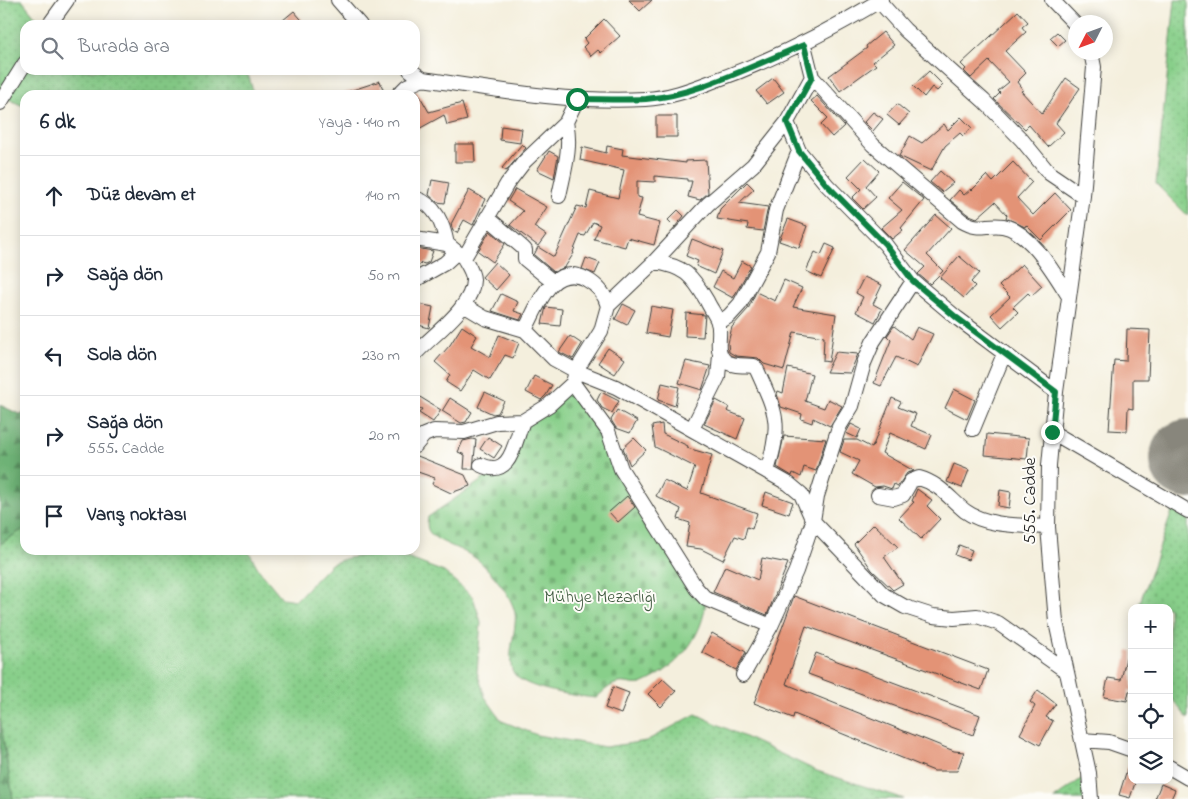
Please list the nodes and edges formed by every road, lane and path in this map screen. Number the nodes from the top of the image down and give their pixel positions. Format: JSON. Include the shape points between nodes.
{"nodes":[{"id":1,"x":66,"y":0,"type":"edge"},
{"id":2,"x":338,"y":0,"type":"edge"},
{"id":3,"x":880,"y":0,"type":"edge"},
{"id":4,"x":1052,"y":0,"type":"edge"},
{"id":5,"x":1068,"y":17,"type":"edge"},
{"id":6,"x":52,"y":20,"type":"edge"},
{"id":7,"x":356,"y":20,"type":"edge"},
{"id":8,"x":804,"y":45,"type":"junction"},
{"id":9,"x":1093,"y":60,"type":"edge"},
{"id":10,"x":20,"y":71,"type":"edge"},
{"id":11,"x":417,"y":75,"type":"edge"},
{"id":12,"x":812,"y":77,"type":"junction"},
{"id":13,"x":423,"y":79,"type":"junction"},
{"id":14,"x":402,"y":90,"type":"edge"},
{"id":15,"x":577,"y":99,"type":"junction"},
{"id":16,"x":0,"y":103,"type":"edge"},
{"id":17,"x":566,"y":122,"type":"junction"},
{"id":18,"x":787,"y":122,"type":"junction"},
{"id":19,"x":799,"y":151,"type":"junction"},
{"id":20,"x":559,"y":196,"type":"dead end"},
{"id":21,"x":1083,"y":196,"type":"junction"},
{"id":22,"x":420,"y":201,"type":"edge"},
{"id":23,"x":487,"y":217,"type":"junction"},
{"id":24,"x":420,"y":240,"type":"edge"},
{"id":25,"x":456,"y":251,"type":"junction"},
{"id":26,"x":654,"y":262,"type":"junction"},
{"id":27,"x":420,"y":277,"type":"edge"},
{"id":28,"x":913,"y":281,"type":"junction"},
{"id":29,"x":552,"y":282,"type":"junction"},
{"id":30,"x":1068,"y":295,"type":"junction"},
{"id":31,"x":464,"y":306,"type":"junction"},
{"id":32,"x":608,"y":306,"type":"junction"},
{"id":33,"x":718,"y":323,"type":"junction"},
{"id":34,"x":526,"y":330,"type":"junction"},
{"id":35,"x":420,"y":349,"type":"edge"},
{"id":36,"x":1004,"y":354,"type":"junction"},
{"id":37,"x":720,"y":355,"type":"junction"},
{"id":38,"x":574,"y":377,"type":"junction"},
{"id":39,"x":1056,"y":392,"type":"junction"},
{"id":40,"x":523,"y":421,"type":"junction"},
{"id":41,"x":692,"y":429,"type":"junction"},
{"id":42,"x":973,"y":429,"type":"dead end"},
{"id":43,"x":1052,"y":432,"type":"junction"},
{"id":44,"x":420,"y":440,"type":"edge"},
{"id":45,"x":481,"y":465,"type":"dead end"},
{"id":46,"x":767,"y":471,"type":"junction"},
{"id":47,"x":878,"y":494,"type":"dead end"},
{"id":48,"x":1188,"y":511,"type":"edge"},
{"id":49,"x":813,"y":521,"type":"junction"},
{"id":50,"x":1048,"y":527,"type":"junction"},
{"id":51,"x":771,"y":626,"type":"junction"},
{"id":52,"x":1066,"y":671,"type":"junction"},
{"id":53,"x":743,"y":675,"type":"dead end"},
{"id":54,"x":1082,"y":740,"type":"junction"},
{"id":55,"x":1128,"y":749,"type":"edge"},
{"id":56,"x":1173,"y":769,"type":"edge"},
{"id":57,"x":1188,"y":778,"type":"edge"},
{"id":58,"x":1091,"y":799,"type":"edge"}],
"edges":[{"from":1,"to":6,"type":"street"},
{"from":2,"to":7,"type":"street"},
{"from":3,"to":8,"type":"street"},
{"from":3,"to":21,"type":"street","via":[[905,30],[990,108],[1049,173]]},
{"from":4,"to":5,"type":"street"},
{"from":8,"to":12,"type":"street"},
{"from":8,"to":15,"type":"street","via":[[680,93],[646,99]]},
{"from":9,"to":21,"type":"street","name":"555. Cadde"},
{"from":10,"to":16,"type":"street"},
{"from":11,"to":13,"type":"street"},
{"from":12,"to":18,"type":"street"},
{"from":12,"to":30,"type":"street","via":[[872,145],[962,221],[984,228],[1003,226],[1019,234],[1045,261]]},
{"from":13,"to":14,"type":"street"},
{"from":13,"to":15,"type":"street"},
{"from":15,"to":17,"type":"street"},
{"from":17,"to":20,"type":"street","via":[[569,136],[567,158]]},
{"from":17,"to":23,"type":"street","via":[[524,162]]},
{"from":18,"to":19,"type":"street"},
{"from":18,"to":26,"type":"street","via":[[753,164],[708,204]]},
{"from":19,"to":28,"type":"street","via":[[827,185],[885,244]]},
{"from":19,"to":33,"type":"street","via":[[776,210],[768,252],[740,304]]},
{"from":21,"to":30,"type":"street","name":"555. Cadde"},
{"from":22,"to":25,"type":"street","via":[[432,208],[440,219]]},
{"from":23,"to":25,"type":"street"},
{"from":23,"to":29,"type":"street","via":[[525,250],[525,259]]},
{"from":24,"to":25,"type":"street"},
{"from":25,"to":27,"type":"street","via":[[445,263]]},
{"from":25,"to":31,"type":"street","via":[[473,278]]},
{"from":26,"to":32,"type":"street"},
{"from":26,"to":33,"type":"street","via":[[672,264],[686,271]]},
{"from":28,"to":36,"type":"street"},
{"from":28,"to":49,"type":"street","via":[[873,342],[864,363],[852,406],[839,427],[828,461]]},
{"from":29,"to":32,"type":"street","via":[[564,276],[577,275],[597,287],[606,297]]},
{"from":29,"to":34,"type":"street"},
{"from":30,"to":39,"type":"street","name":"555. Cadde"},
{"from":31,"to":34,"type":"street","via":[[485,318]]},
{"from":31,"to":35,"type":"street"},
{"from":32,"to":38,"type":"street","via":[[601,331]]},
{"from":33,"to":37,"type":"street"},
{"from":34,"to":38,"type":"street"},
{"from":36,"to":39,"type":"street"},
{"from":36,"to":42,"type":"street"},
{"from":37,"to":41,"type":"street","via":[[718,377]]},
{"from":37,"to":46,"type":"street","via":[[732,364],[754,366],[763,384],[777,428]]},
{"from":38,"to":40,"type":"street","via":[[549,405]]},
{"from":38,"to":41,"type":"street","via":[[616,387]]},
{"from":38,"to":51,"type":"street","via":[[608,431],[621,469],[696,588],[706,599]]},
{"from":39,"to":43,"type":"street","name":"555. Cadde"},
{"from":40,"to":44,"type":"street","via":[[497,422],[464,432],[434,432]]},
{"from":40,"to":45,"type":"street","via":[[506,463],[498,469]]},
{"from":41,"to":46,"type":"street"},
{"from":43,"to":48,"type":"street"},
{"from":43,"to":50,"type":"street","name":"555. Cadde"},
{"from":46,"to":49,"type":"street","via":[[801,494]]},
{"from":47,"to":50,"type":"street","via":[[894,498],[903,495],[911,481],[919,478],[945,490],[966,511],[984,520]]},
{"from":49,"to":51,"type":"street","via":[[796,571]]},
{"from":49,"to":52,"type":"street","via":[[884,595],[905,607],[933,616],[977,616],[998,622]]},
{"from":50,"to":52,"type":"street","name":"555. Cadde","via":[[1056,622]]},
{"from":51,"to":53,"type":"street"},
{"from":52,"to":54,"type":"street","name":"555. Cadde"},
{"from":54,"to":55,"type":"street","via":[[1109,742]]},
{"from":54,"to":58,"type":"street","name":"555. Cadde"},
{"from":56,"to":57,"type":"street"}]}
